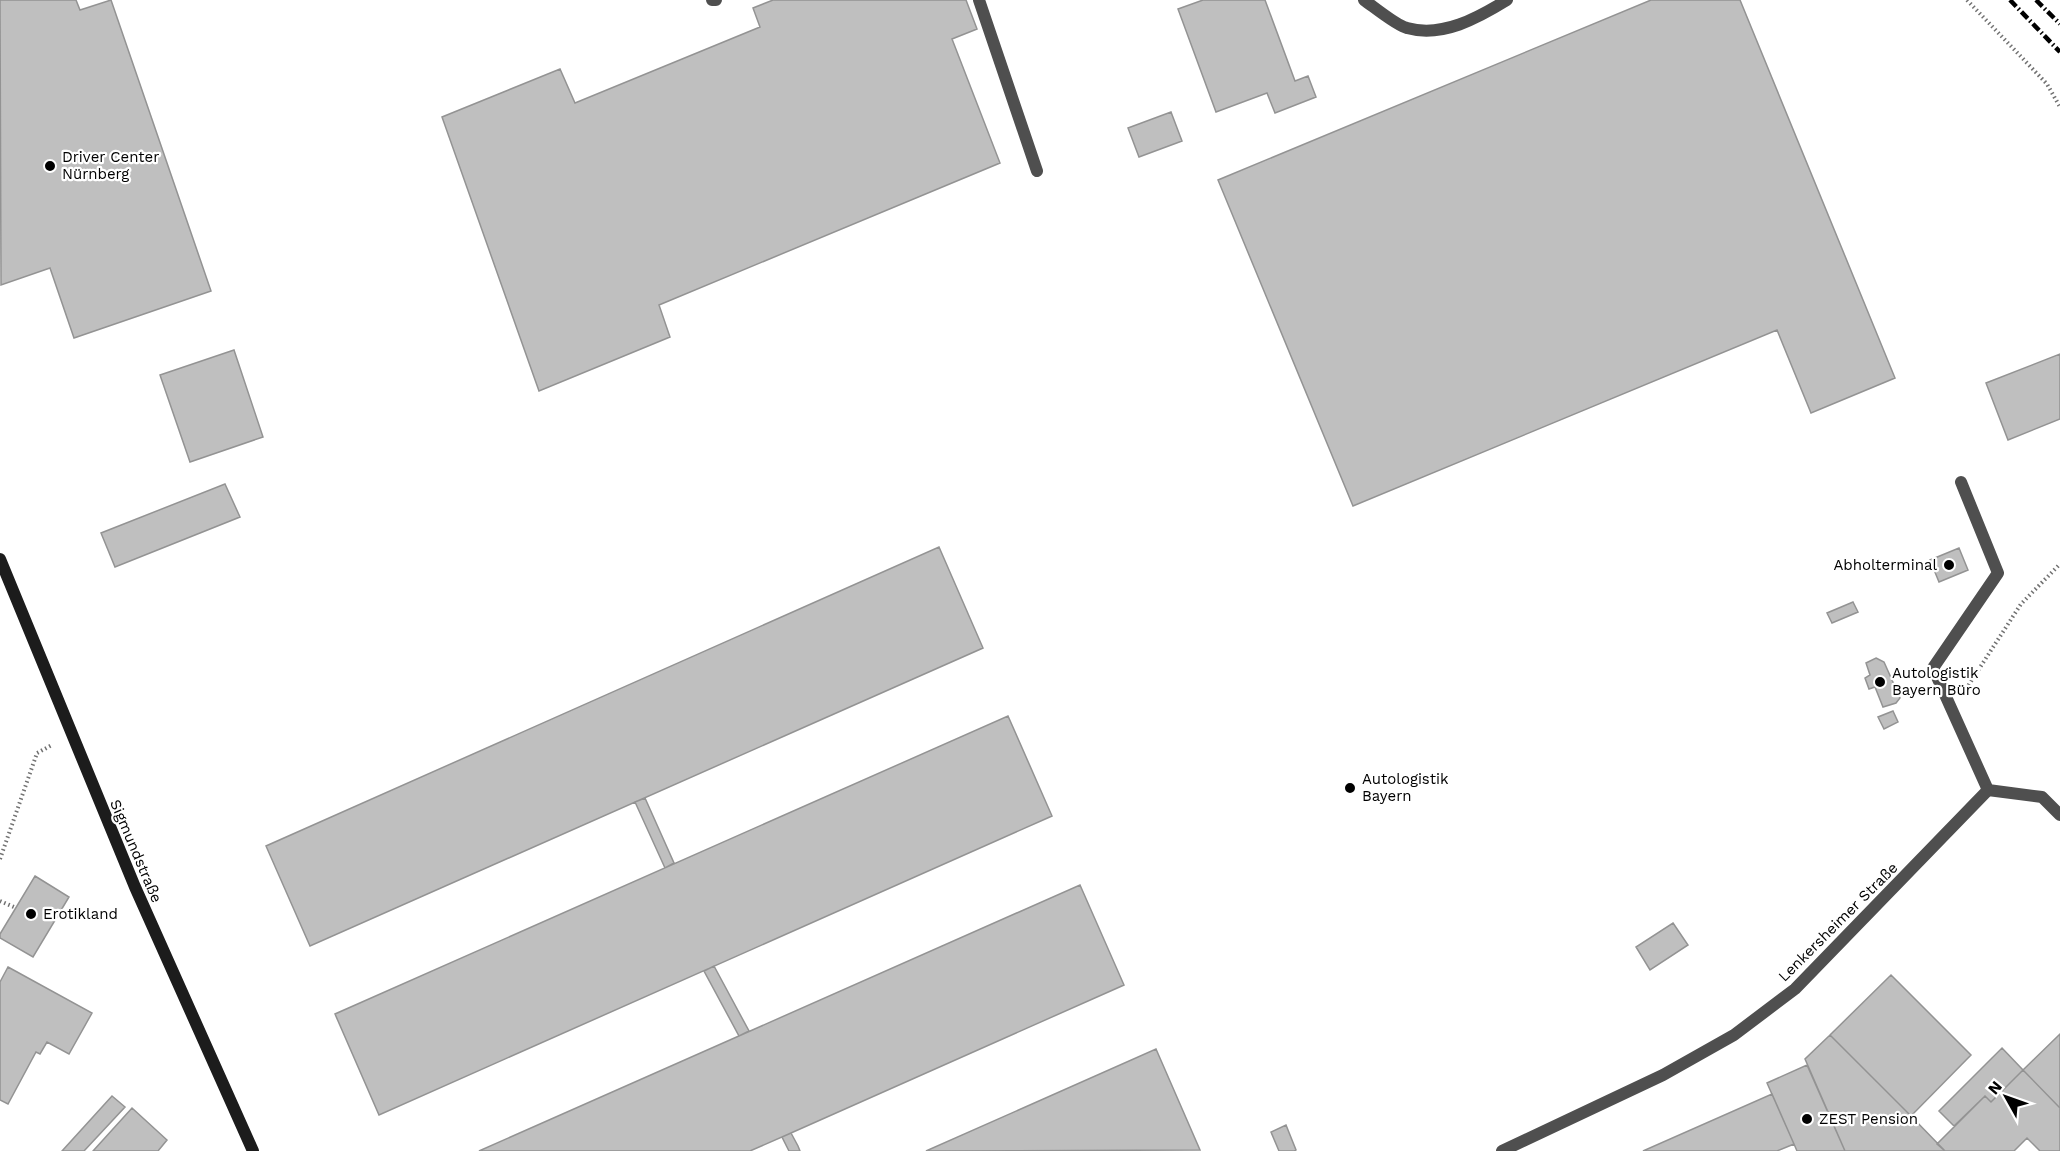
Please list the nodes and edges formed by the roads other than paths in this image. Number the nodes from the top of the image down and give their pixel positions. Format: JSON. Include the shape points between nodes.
{"nodes":[{"id":1,"x":979,"y":0,"type":"edge"},
{"id":2,"x":1364,"y":0,"type":"edge"},
{"id":3,"x":1507,"y":0,"type":"edge"},
{"id":4,"x":1037,"y":171,"type":"dead end"},
{"id":5,"x":1961,"y":482,"type":"dead end"},
{"id":6,"x":0,"y":559,"type":"edge"},
{"id":7,"x":1988,"y":790,"type":"junction"},
{"id":8,"x":2060,"y":815,"type":"edge"},
{"id":9,"x":253,"y":1151,"type":"edge"},
{"id":10,"x":1502,"y":1151,"type":"edge"}],
"edges":[{"from":1,"to":4,"type":"street"},
{"from":2,"to":3,"type":"street","via":[[1406,28],[1440,31],[1484,15]]},
{"from":5,"to":7,"type":"street","via":[[1998,573],[1933,668]]},
{"from":6,"to":9,"type":"main road","name":"Sigmundstraße","via":[[135,887]]},
{"from":7,"to":8,"type":"street","via":[[2042,797]]},
{"from":7,"to":10,"type":"street","name":"Lenkersheimer Straße","via":[[1795,989],[1734,1035],[1663,1075]]}]}
